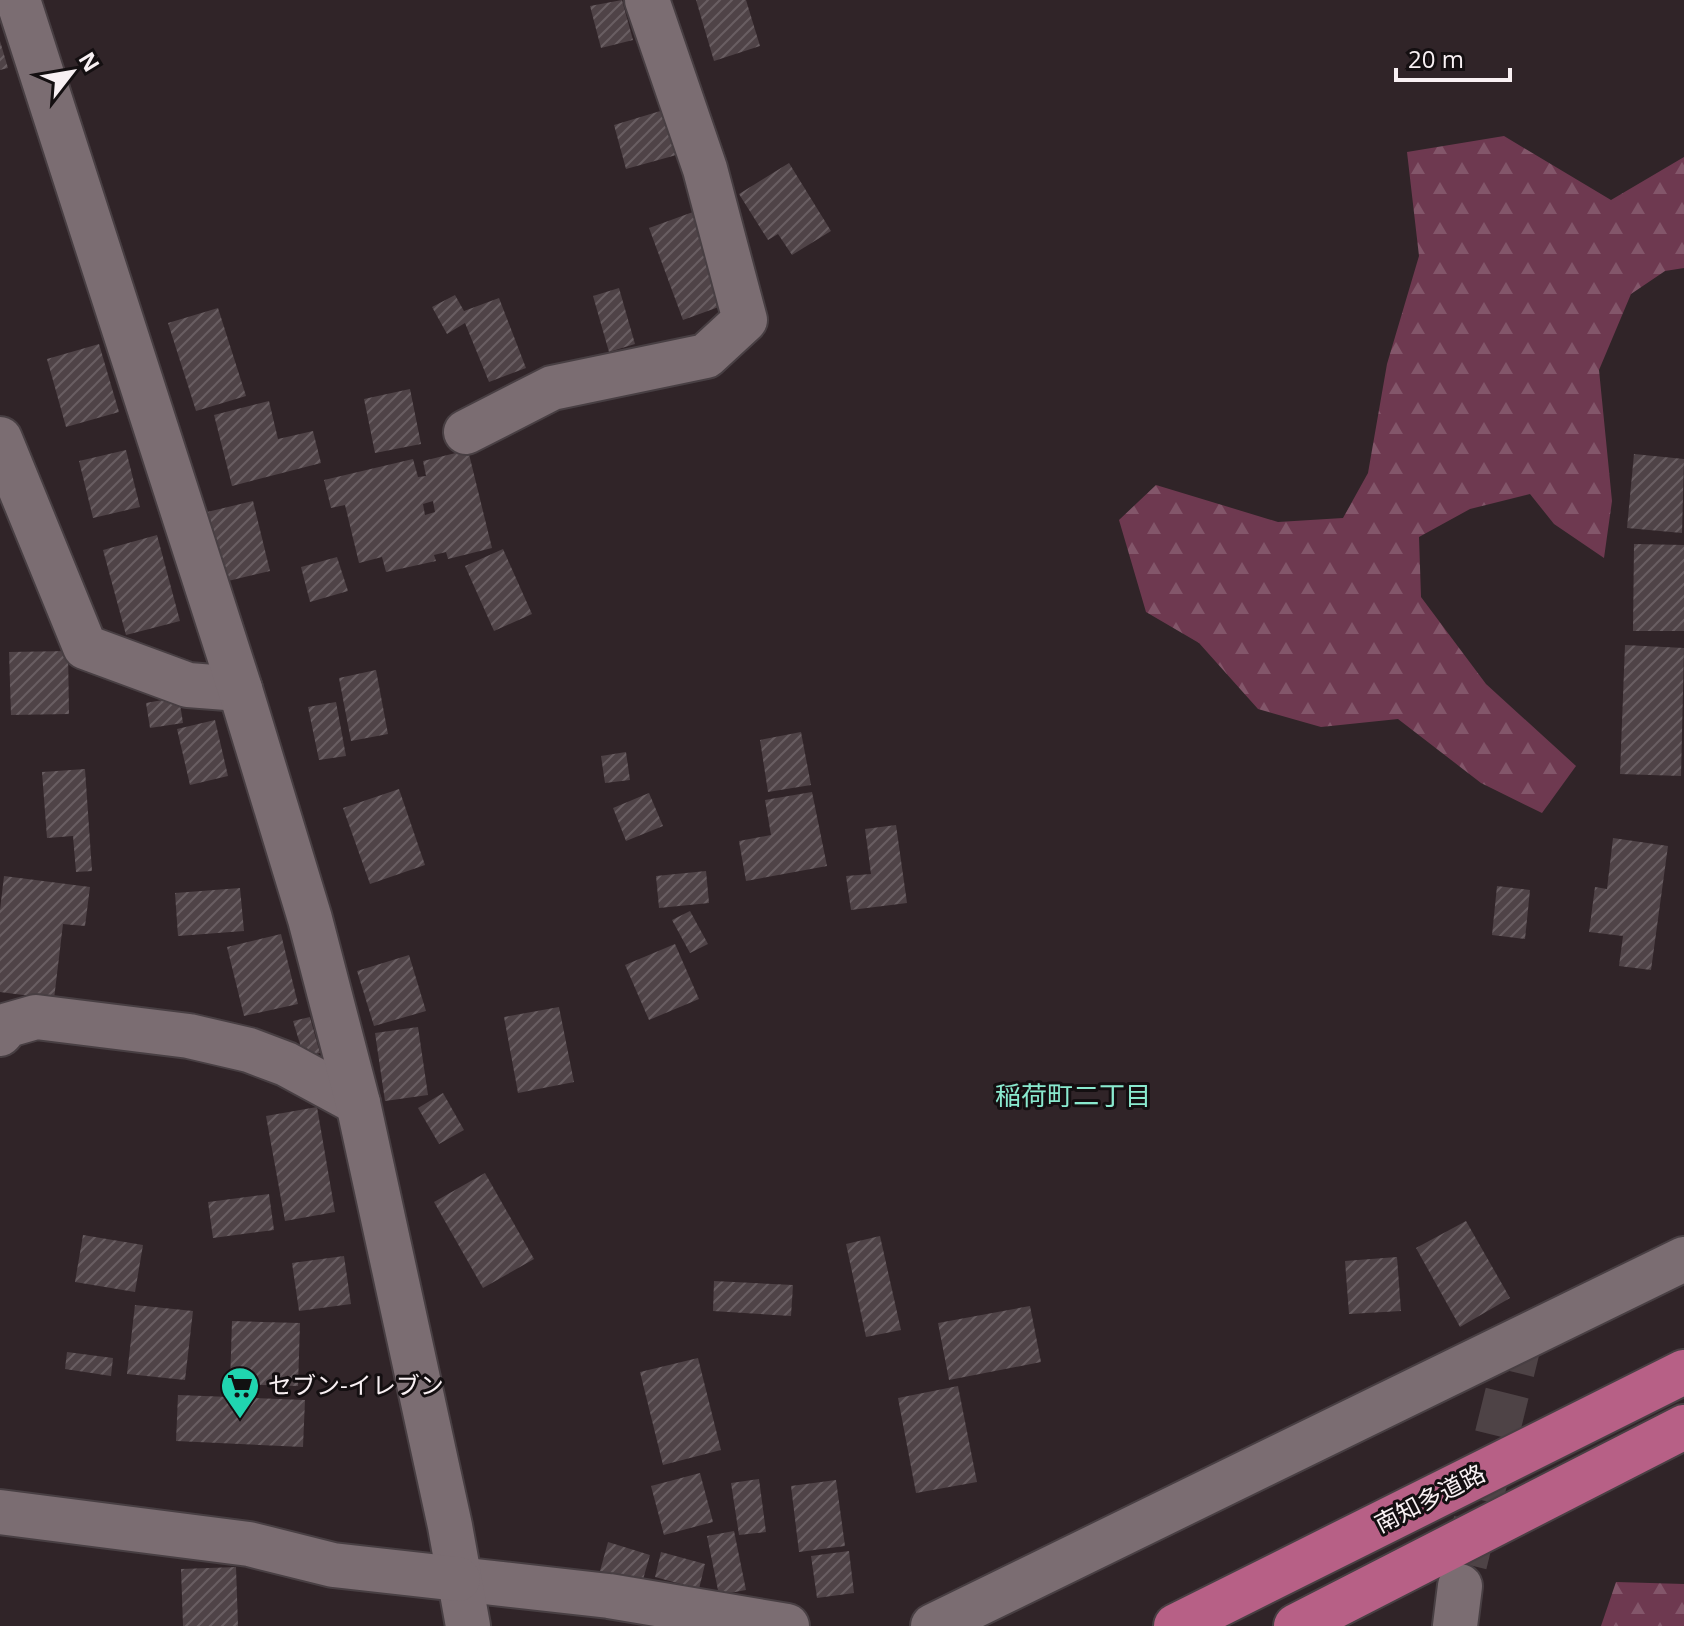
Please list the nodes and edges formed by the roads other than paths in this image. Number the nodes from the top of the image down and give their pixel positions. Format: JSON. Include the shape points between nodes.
{"nodes":[{"id":1,"x":18,"y":0,"type":"edge"},
{"id":2,"x":647,"y":0,"type":"edge"},
{"id":3,"x":466,"y":432,"type":"dead end"},
{"id":4,"x":0,"y":439,"type":"edge"},
{"id":5,"x":240,"y":689,"type":"junction"},
{"id":6,"x":0,"y":1034,"type":"edge"},
{"id":7,"x":358,"y":1103,"type":"junction"},
{"id":8,"x":1684,"y":1259,"type":"edge"},
{"id":9,"x":1684,"y":1372,"type":"edge"},
{"id":10,"x":1684,"y":1427,"type":"edge"},
{"id":11,"x":0,"y":1512,"type":"edge"},
{"id":12,"x":458,"y":1579,"type":"junction"},
{"id":13,"x":468,"y":1626,"type":"edge"},
{"id":14,"x":787,"y":1626,"type":"edge"},
{"id":15,"x":933,"y":1626,"type":"edge"},
{"id":16,"x":1176,"y":1626,"type":"edge"},
{"id":17,"x":1296,"y":1626,"type":"edge"}],
"edges":[{"from":1,"to":5,"type":"street"},
{"from":2,"to":3,"type":"street","via":[[705,169],[745,320],[706,356],[552,388]]},
{"from":4,"to":5,"type":"street","via":[[85,647],[188,685]]},
{"from":5,"to":7,"type":"street","via":[[310,919]]},
{"from":6,"to":7,"type":"street","via":[[8,1025],[36,1017],[189,1036],[286,1064]]},
{"from":7,"to":12,"type":"street"},
{"from":8,"to":15,"type":"street"},
{"from":9,"to":16,"type":"highway","name":"南知多道路"},
{"from":10,"to":17,"type":"highway"},
{"from":11,"to":12,"type":"street","via":[[249,1544],[333,1565]]},
{"from":12,"to":13,"type":"street"},
{"from":12,"to":14,"type":"street","via":[[609,1596]]}]}
